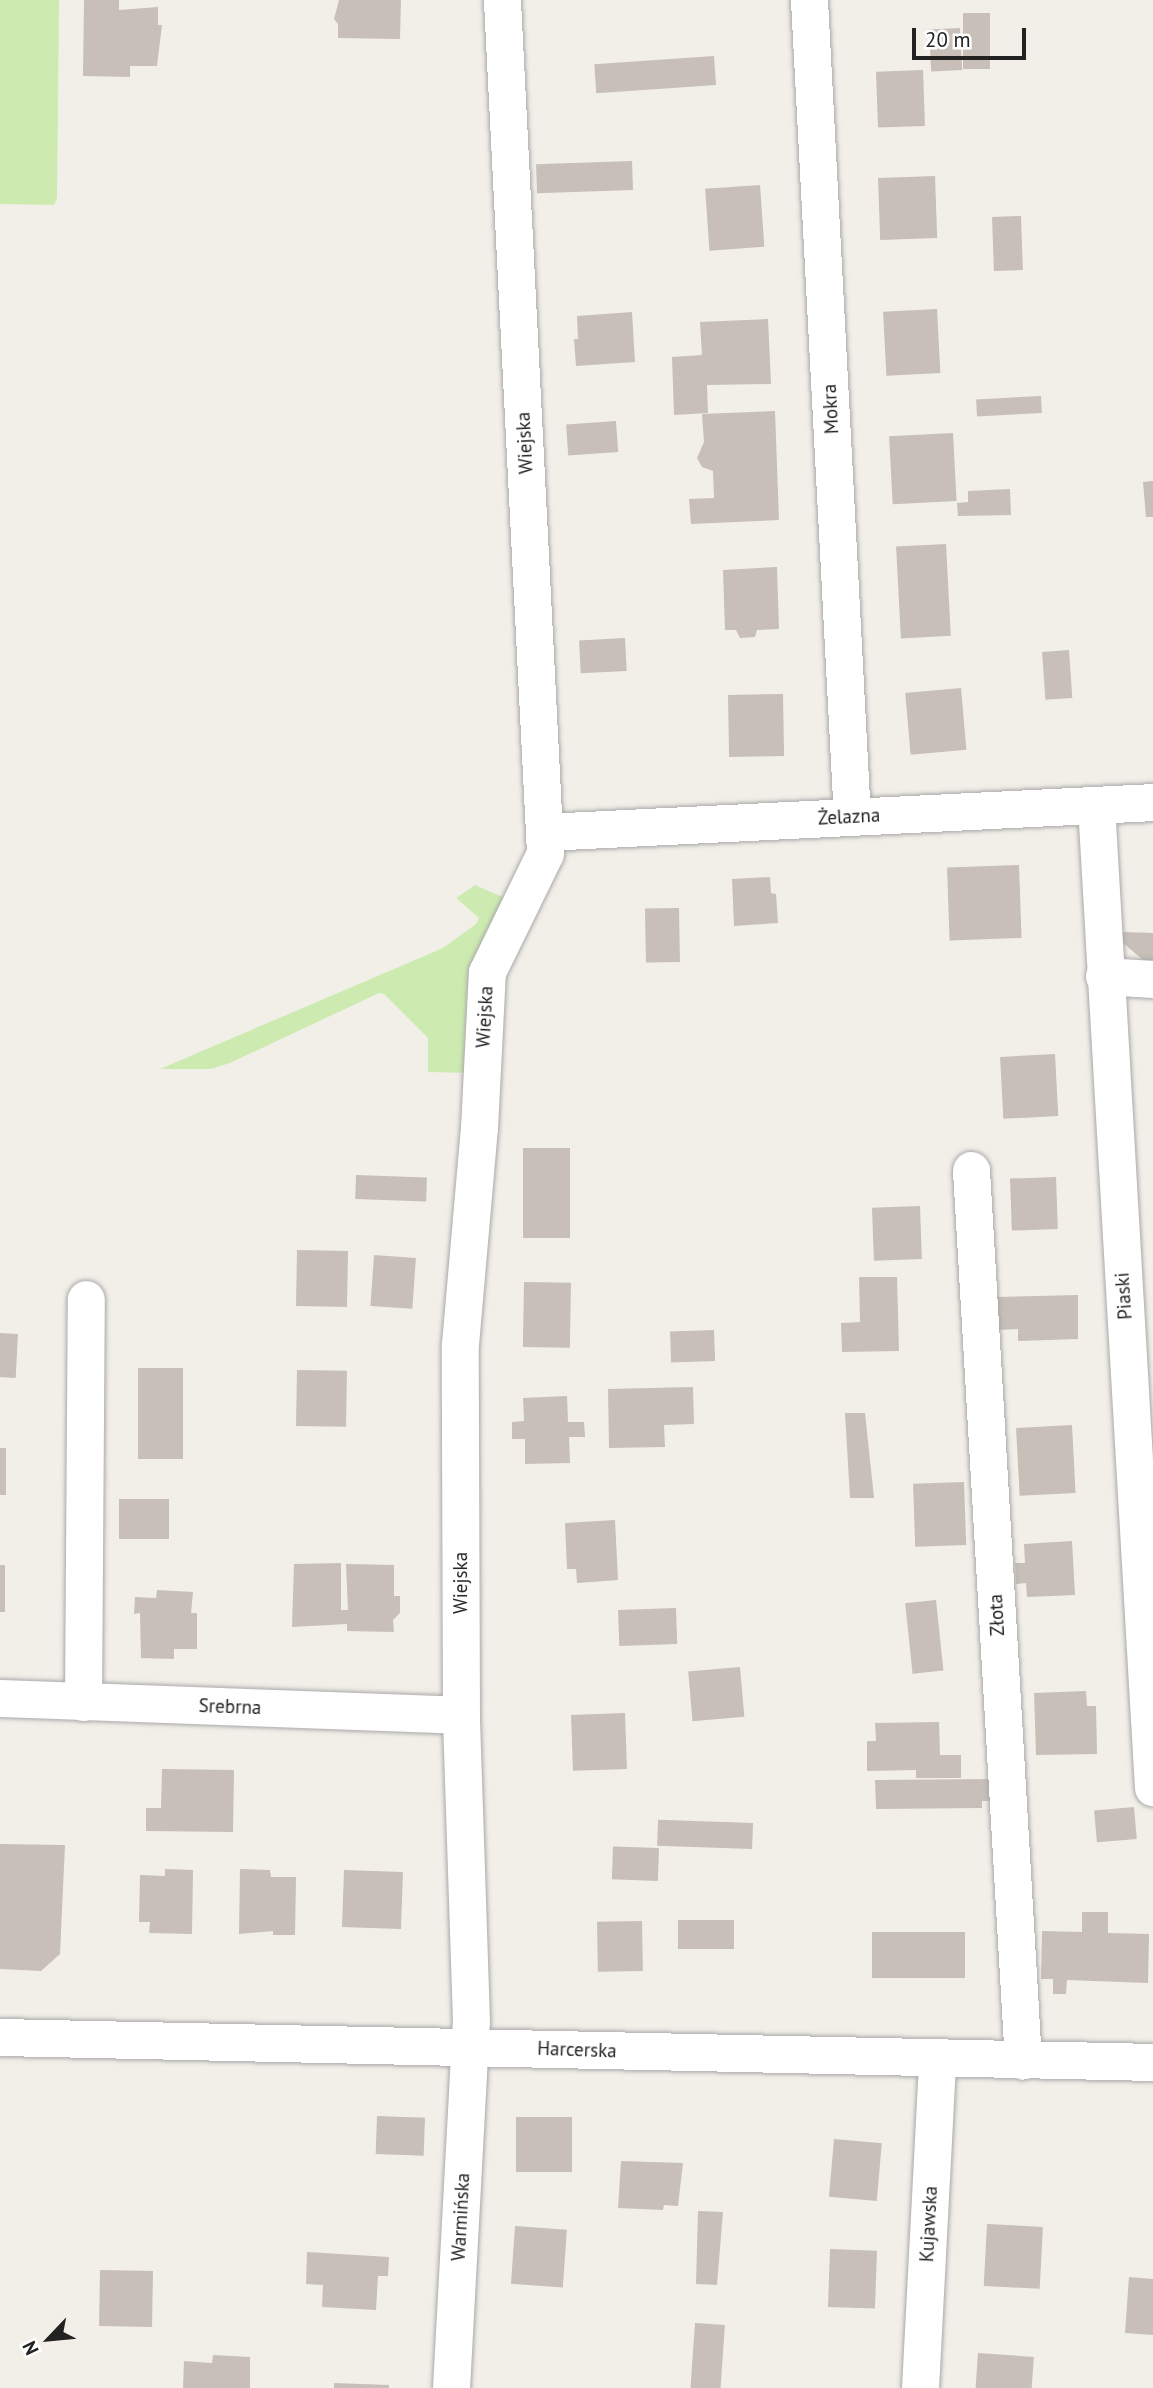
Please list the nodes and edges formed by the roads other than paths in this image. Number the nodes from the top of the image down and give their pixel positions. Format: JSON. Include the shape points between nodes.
{"nodes":[{"id":1,"x":502,"y":0,"type":"edge"},
{"id":2,"x":809,"y":0,"type":"edge"},
{"id":3,"x":1153,"y":802,"type":"edge"},
{"id":4,"x":1096,"y":805,"type":"junction"},
{"id":5,"x":852,"y":817,"type":"junction"},
{"id":6,"x":545,"y":832,"type":"junction"},
{"id":7,"x":1104,"y":976,"type":"junction"},
{"id":8,"x":1153,"y":979,"type":"edge"},
{"id":9,"x":971,"y":1170,"type":"dead end"},
{"id":10,"x":86,"y":1299,"type":"dead end"},
{"id":11,"x":0,"y":1698,"type":"edge"},
{"id":12,"x":83,"y":1702,"type":"junction"},
{"id":13,"x":461,"y":1715,"type":"junction"},
{"id":14,"x":1153,"y":1787,"type":"edge"},
{"id":15,"x":0,"y":2037,"type":"edge"},
{"id":16,"x":471,"y":2047,"type":"junction"},
{"id":17,"x":937,"y":2060,"type":"junction"},
{"id":18,"x":1023,"y":2060,"type":"junction"},
{"id":19,"x":1153,"y":2063,"type":"edge"},
{"id":20,"x":451,"y":2388,"type":"edge"},
{"id":21,"x":920,"y":2388,"type":"edge"}],
"edges":[{"from":1,"to":6,"type":"street","name":"Wiejska"},
{"from":2,"to":5,"type":"street","name":"Mokra"},
{"from":3,"to":4,"type":"street","name":"Żelazna"},
{"from":4,"to":5,"type":"street","name":"Żelazna"},
{"from":4,"to":7,"type":"street","name":"Piaski"},
{"from":5,"to":6,"type":"street","name":"Żelazna"},
{"from":6,"to":13,"type":"street","name":"Wiejska","via":[[539,871],[486,982],[460,1344]]},
{"from":7,"to":8,"type":"street"},
{"from":7,"to":14,"type":"street","name":"Piaski"},
{"from":9,"to":18,"type":"street","name":"Złota"},
{"from":10,"to":12,"type":"street"},
{"from":11,"to":12,"type":"street","name":"Srebrna"},
{"from":12,"to":13,"type":"street","name":"Srebrna"},
{"from":13,"to":16,"type":"street","name":"Wiejska"},
{"from":15,"to":16,"type":"street","name":"Harcerska"},
{"from":16,"to":17,"type":"street","name":"Harcerska"},
{"from":16,"to":20,"type":"street","name":"Warmińska"},
{"from":17,"to":18,"type":"street","name":"Harcerska"},
{"from":17,"to":21,"type":"street","name":"Kujawska"},
{"from":18,"to":19,"type":"street","name":"Harcerska"}]}
